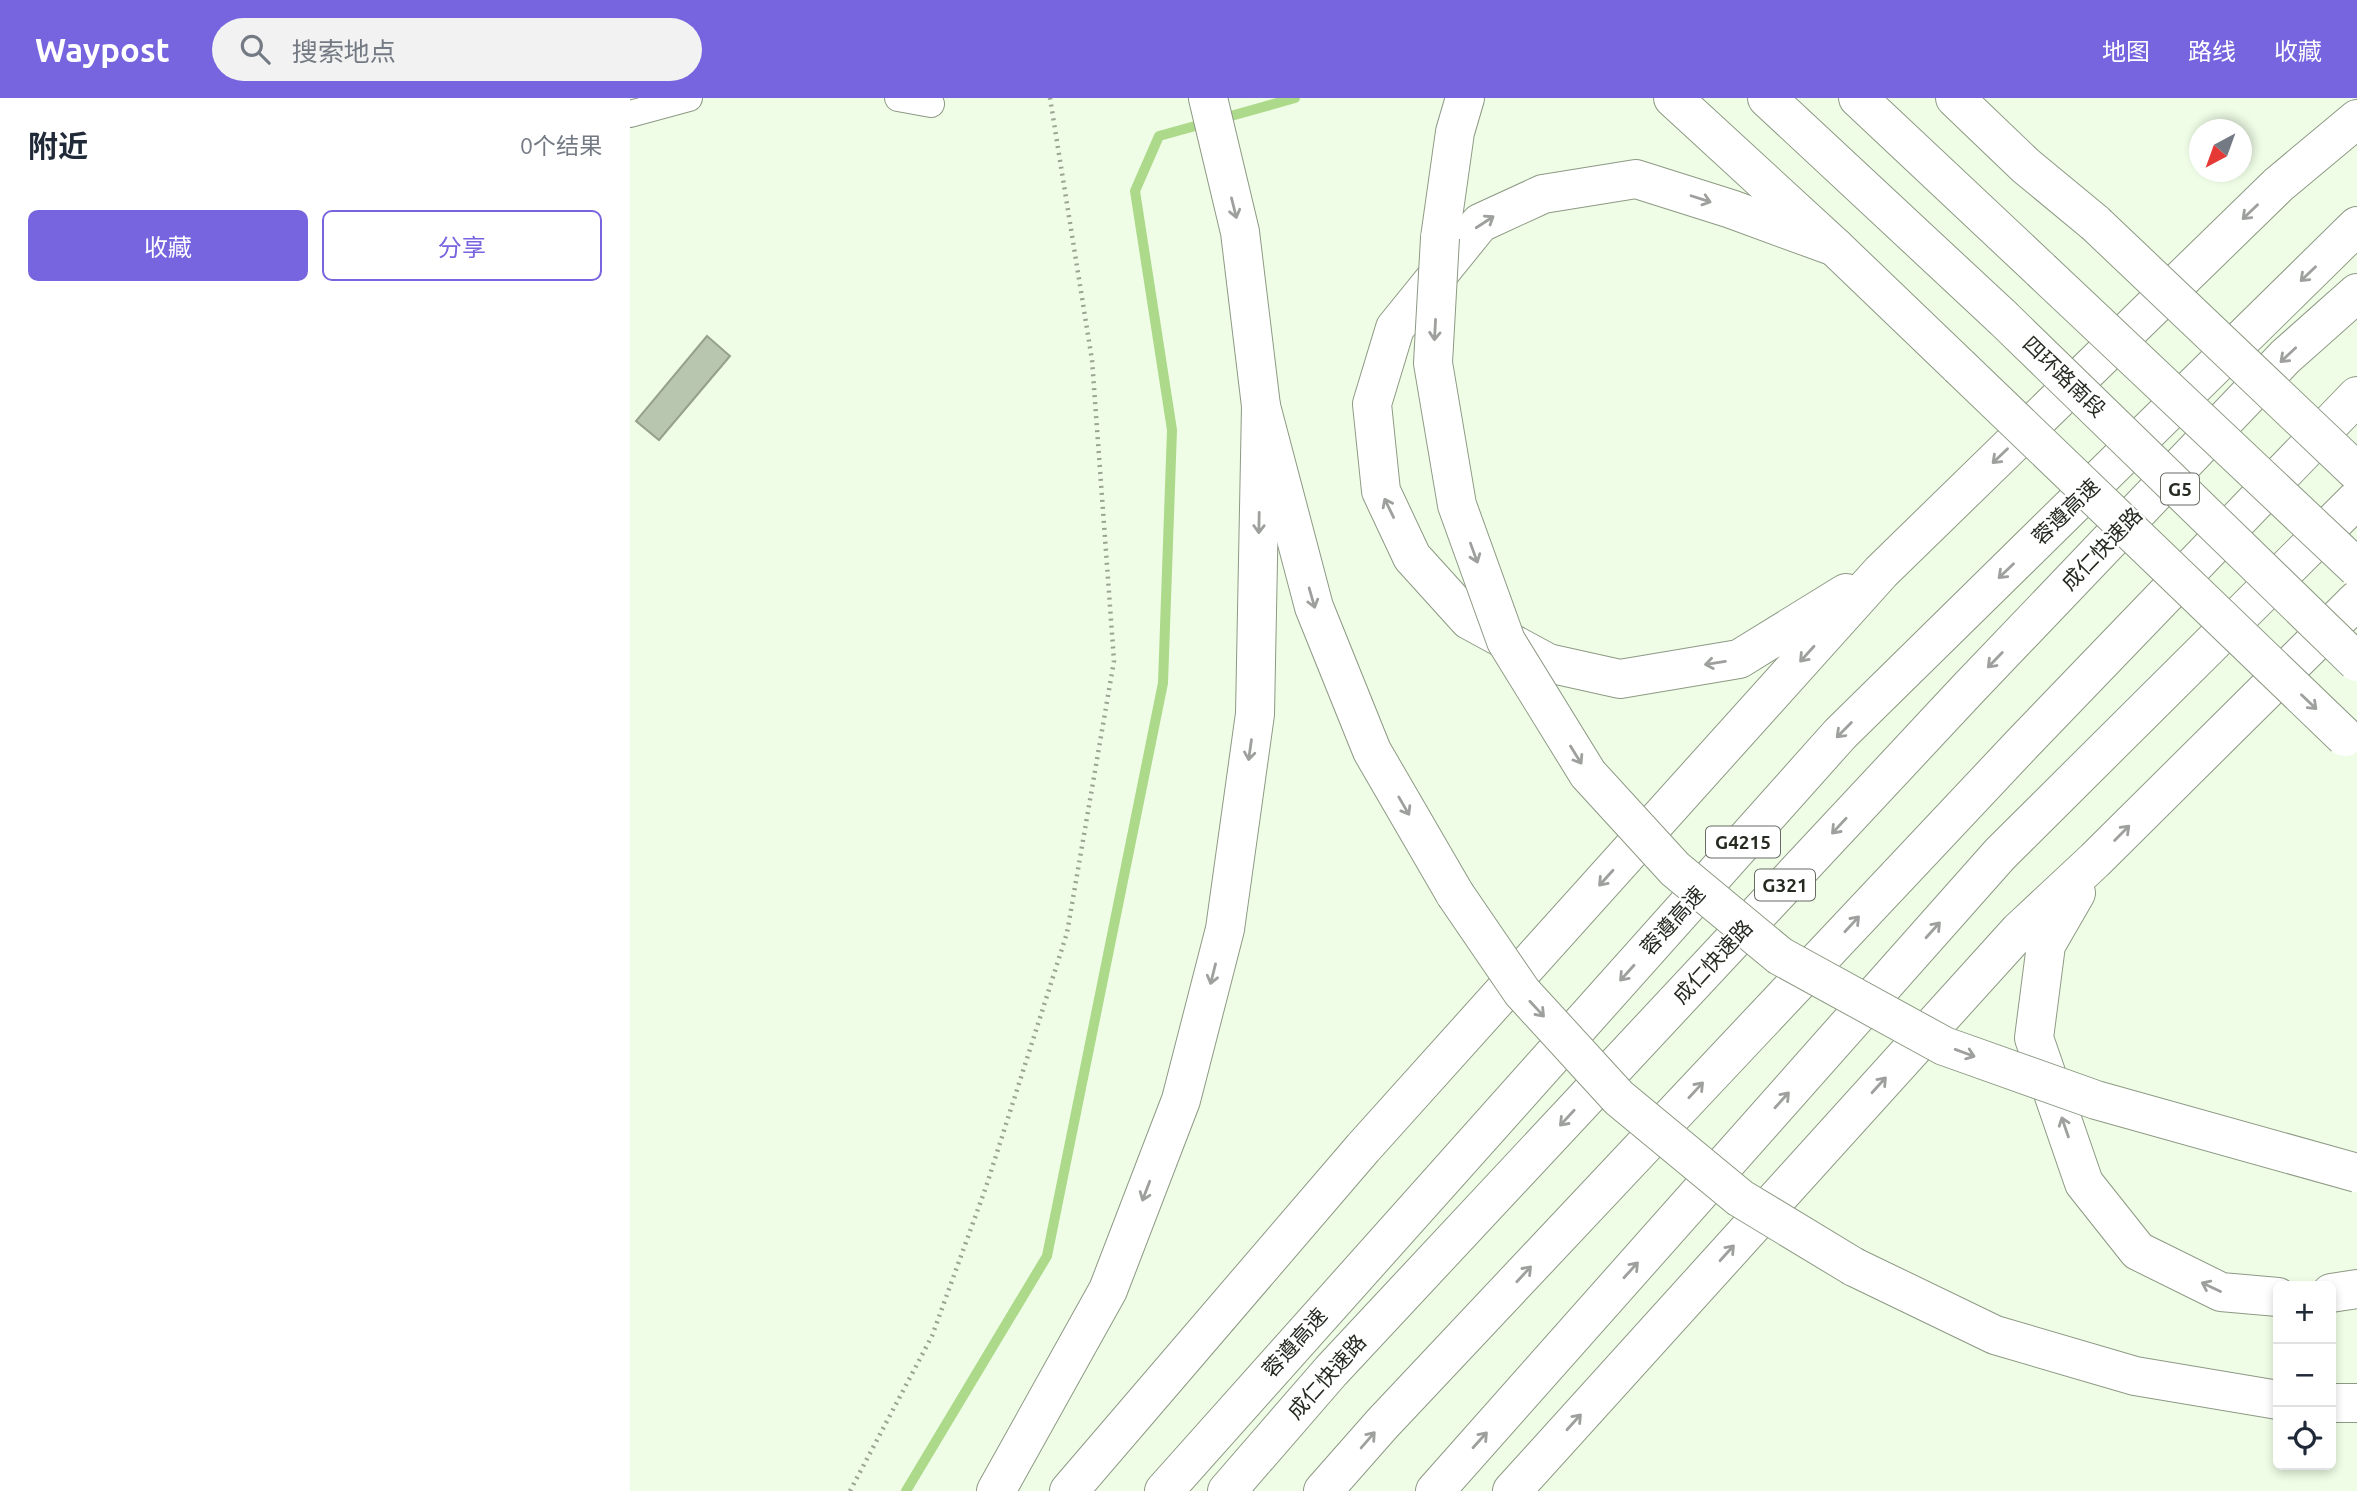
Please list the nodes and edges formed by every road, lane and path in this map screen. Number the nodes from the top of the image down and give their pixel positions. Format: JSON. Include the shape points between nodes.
{"nodes":[{"id":1,"x":690,"y":98,"type":"edge"},
{"id":2,"x":898,"y":98,"type":"edge"},
{"id":3,"x":1050,"y":98,"type":"edge"},
{"id":4,"x":1465,"y":98,"type":"edge"},
{"id":5,"x":1673,"y":98,"type":"edge"},
{"id":6,"x":1767,"y":98,"type":"edge"},
{"id":7,"x":1858,"y":98,"type":"edge"},
{"id":8,"x":1955,"y":98,"type":"edge"},
{"id":9,"x":1989,"y":98,"type":"edge"},
{"id":10,"x":2345,"y":98,"type":"edge"},
{"id":11,"x":1208,"y":99,"type":"edge"},
{"id":12,"x":931,"y":104,"type":"dead end"},
{"id":13,"x":630,"y":114,"type":"edge"},
{"id":14,"x":2357,"y":119,"type":"edge"},
{"id":15,"x":2278,"y":185,"type":"junction"},
{"id":16,"x":2095,"y":223,"type":"junction"},
{"id":17,"x":2357,"y":226,"type":"edge"},
{"id":18,"x":1835,"y":247,"type":"junction"},
{"id":19,"x":2357,"y":293,"type":"edge"},
{"id":20,"x":2357,"y":396,"type":"edge"},
{"id":21,"x":1261,"y":406,"type":"junction"},
{"id":22,"x":2357,"y":472,"type":"edge"},
{"id":23,"x":2357,"y":499,"type":"edge"},
{"id":24,"x":2357,"y":568,"type":"edge"},
{"id":25,"x":1881,"y":572,"type":"junction"},
{"id":26,"x":2357,"y":600,"type":"edge"},
{"id":27,"x":2357,"y":662,"type":"edge"},
{"id":28,"x":2351,"y":742,"type":"edge"},
{"id":29,"x":2095,"y":860,"type":"junction"},
{"id":30,"x":2357,"y":1173,"type":"edge"},
{"id":31,"x":2357,"y":1289,"type":"edge"},
{"id":32,"x":2336,"y":1292,"type":"edge"},
{"id":33,"x":2273,"y":1297,"type":"edge"},
{"id":34,"x":2273,"y":1399,"type":"edge"},
{"id":35,"x":2336,"y":1403,"type":"edge"},
{"id":36,"x":2357,"y":1403,"type":"edge"},
{"id":37,"x":850,"y":1491,"type":"edge"},
{"id":38,"x":996,"y":1491,"type":"edge"},
{"id":39,"x":1069,"y":1491,"type":"edge"},
{"id":40,"x":1164,"y":1491,"type":"edge"},
{"id":41,"x":1227,"y":1491,"type":"edge"},
{"id":42,"x":1323,"y":1491,"type":"edge"},
{"id":43,"x":1435,"y":1491,"type":"edge"},
{"id":44,"x":1512,"y":1491,"type":"edge"}],
"edges":[{"from":1,"to":13,"type":"street"},
{"from":2,"to":12,"type":"street"},
{"from":3,"to":37,"type":"path","via":[[1092,360],[1114,660],[1067,933],[1043,1009],[932,1336]]},
{"from":4,"to":30,"type":"highway","one_way":true,"bridge":true,"via":[[1455,132],[1440,238],[1433,363],[1457,505],[1506,641],[1588,774],[1675,869],[1780,956],[1944,1046],[2096,1100]]},
{"from":5,"to":18,"type":"highway"},
{"from":6,"to":27,"type":"highway","name":"四环路南段","number":"G5","bridge":true,"via":[[2002,317]]},
{"from":7,"to":24,"type":"highway","bridge":true},
{"from":8,"to":16,"type":"highway"},
{"from":9,"to":16,"type":"highway"},
{"from":10,"to":15,"type":"highway"},
{"from":11,"to":21,"type":"highway","one_way":true,"via":[[1240,232]]},
{"from":14,"to":15,"type":"highway"},
{"from":15,"to":25,"type":"highway","one_way":true},
{"from":16,"to":22,"type":"highway","bridge":true},
{"from":17,"to":40,"type":"highway","name":"蓉遵高速","number":"G4215","one_way":true,"via":[[1840,734]]},
{"from":25,"to":18,"type":"highway","one_way":true,"via":[[1738,659],[1620,678],[1548,663],[1469,620],[1412,557],[1381,491],[1371,404],[1395,328],[1480,223],[1543,194],[1636,179]]},
{"from":18,"to":28,"type":"highway","one_way":true,"bridge":true},
{"from":19,"to":41,"type":"highway","name":"成仁快速路","number":"G321","one_way":true,"via":[[2285,357],[1967,690],[1331,1371]]},
{"from":42,"to":20,"type":"highway","one_way":true,"via":[[2023,743]]},
{"from":21,"to":34,"type":"highway","one_way":true,"bridge":true,"via":[[1319,619],[1372,751],[1455,894],[1522,992],[1619,1098],[1740,1198],[1854,1267],[1995,1335],[2135,1376]]},
{"from":21,"to":38,"type":"highway","one_way":true,"via":[[1255,714],[1225,929],[1181,1100],[1108,1290]]},
{"from":43,"to":23,"type":"highway","one_way":true,"via":[[2000,855]]},
{"from":25,"to":39,"type":"highway","one_way":true,"via":[[1363,1148]]},
{"from":29,"to":26,"type":"highway","one_way":true},
{"from":33,"to":29,"type":"highway","one_way":true,"via":[[2221,1292],[2138,1251],[2084,1183],[2034,1038],[2046,945]]},
{"from":44,"to":29,"type":"highway","one_way":true,"via":[[2019,931]]},
{"from":31,"to":32,"type":"highway"},
{"from":35,"to":36,"type":"highway"}]}
